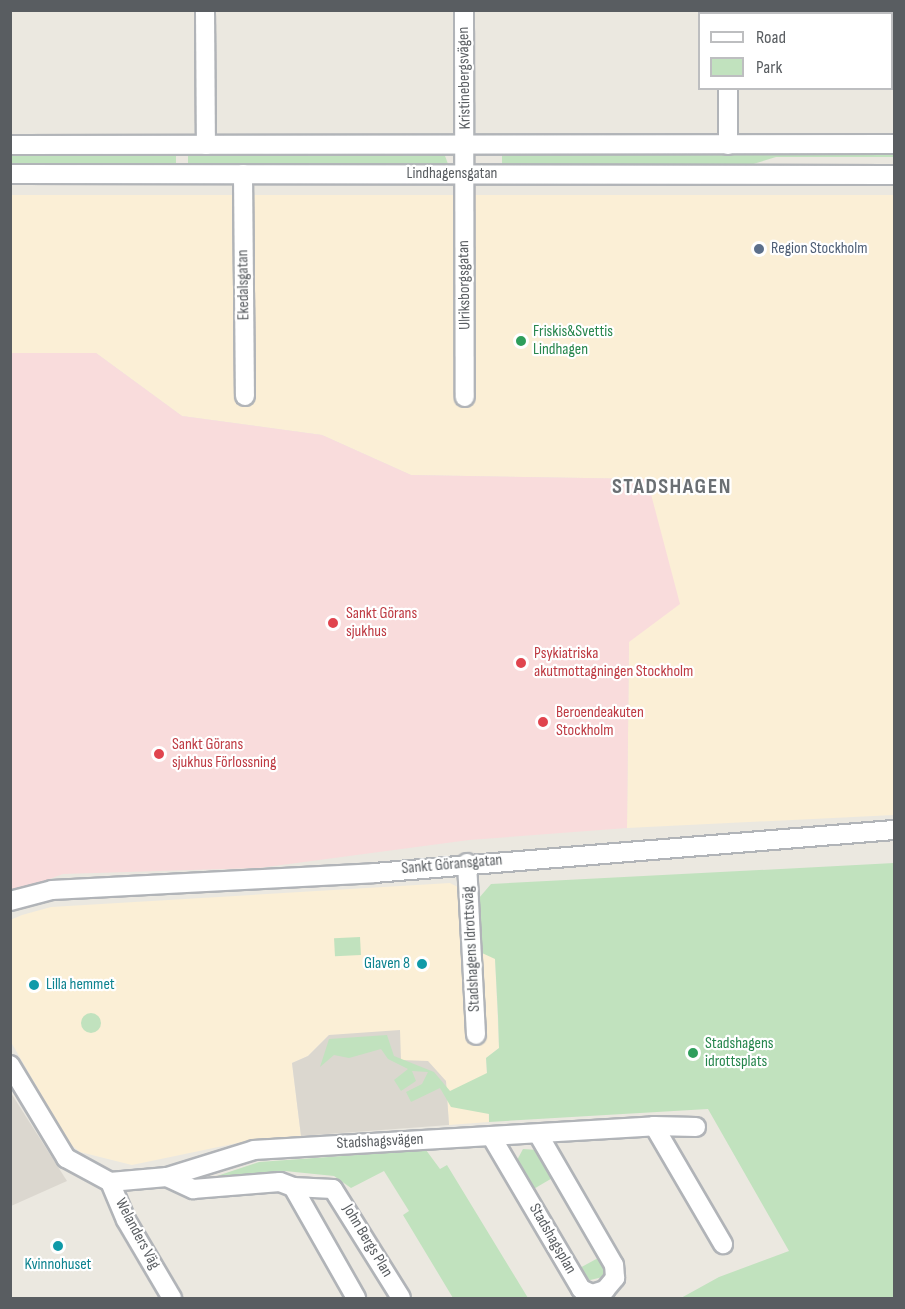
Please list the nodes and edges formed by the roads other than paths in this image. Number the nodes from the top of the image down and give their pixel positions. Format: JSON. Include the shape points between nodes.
{"nodes":[{"id":1,"x":205,"y":10,"type":"edge"},
{"id":2,"x":464,"y":10,"type":"edge"},
{"id":3,"x":728,"y":90,"type":"edge"},
{"id":4,"x":728,"y":144,"type":"junction"},
{"id":5,"x":894,"y":144,"type":"edge"},
{"id":6,"x":10,"y":145,"type":"edge"},
{"id":7,"x":206,"y":145,"type":"junction"},
{"id":8,"x":465,"y":145,"type":"junction"},
{"id":9,"x":10,"y":174,"type":"edge"},
{"id":10,"x":243,"y":174,"type":"junction"},
{"id":11,"x":465,"y":174,"type":"junction"},
{"id":12,"x":894,"y":175,"type":"edge"},
{"id":13,"x":245,"y":396,"type":"dead end"},
{"id":14,"x":465,"y":397,"type":"dead end"},
{"id":15,"x":894,"y":830,"type":"edge"},
{"id":16,"x":467,"y":863,"type":"junction"},
{"id":17,"x":10,"y":901,"type":"edge"},
{"id":18,"x":476,"y":1035,"type":"dead end"},
{"id":19,"x":10,"y":1065,"type":"edge"},
{"id":20,"x":654,"y":1126,"type":"junction"},
{"id":21,"x":696,"y":1127,"type":"dead end"},
{"id":22,"x":538,"y":1134,"type":"junction"},
{"id":23,"x":491,"y":1136,"type":"junction"},
{"id":24,"x":167,"y":1178,"type":"junction"},
{"id":25,"x":110,"y":1182,"type":"junction"},
{"id":26,"x":293,"y":1187,"type":"junction"},
{"id":27,"x":723,"y":1244,"type":"dead end"},
{"id":28,"x":172,"y":1299,"type":"edge"},
{"id":29,"x":356,"y":1299,"type":"edge"},
{"id":30,"x":400,"y":1299,"type":"edge"}],
"edges":[{"from":1,"to":7,"type":"street"},
{"from":2,"to":8,"type":"street","name":"Kristinebergsvägen"},
{"from":3,"to":4,"type":"street"},
{"from":4,"to":5,"type":"street","name":"Lindhagensgatan"},
{"from":4,"to":8,"type":"street","name":"Lindhagensgatan"},
{"from":6,"to":7,"type":"street","name":"Lindhagensgatan"},
{"from":7,"to":8,"type":"street","name":"Lindhagensgatan"},
{"from":8,"to":11,"type":"street","name":"Kristinebergsvägen"},
{"from":9,"to":10,"type":"street","name":"Lindhagensgatan"},
{"from":10,"to":11,"type":"street","name":"Lindhagensgatan"},
{"from":10,"to":13,"type":"street","name":"Ekedalsgatan"},
{"from":11,"to":12,"type":"street","name":"Lindhagensgatan"},
{"from":11,"to":14,"type":"street","name":"Ulriksborgsgatan"},
{"from":15,"to":16,"type":"street","name":"Sankt Göransgatan"},
{"from":16,"to":17,"type":"street","name":"Sankt Göransgatan","via":[[374,873],[52,890]]},
{"from":16,"to":18,"type":"street","name":"Stadshagens Idrottsväg"},
{"from":19,"to":25,"type":"street","name":"Welanders Väg","via":[[66,1158]]},
{"from":20,"to":21,"type":"street","name":"Stadshagsvägen"},
{"from":20,"to":22,"type":"street","name":"Stadshagsvägen"},
{"from":20,"to":27,"type":"street"},
{"from":22,"to":23,"type":"street","name":"Stadshagsvägen"},
{"from":22,"to":23,"type":"street","name":"Stadshagsplan","via":[[614,1265],[615,1278],[605,1290],[592,1294],[581,1289]]},
{"from":23,"to":24,"type":"street","name":"Stadshagsvägen","via":[[254,1150]]},
{"from":24,"to":25,"type":"street","name":"Stadshagsvägen"},
{"from":24,"to":26,"type":"street","name":"John Bergs Plan","via":[[193,1189],[280,1182]]},
{"from":25,"to":28,"type":"street","name":"Welanders Väg","via":[[126,1220]]},
{"from":26,"to":29,"type":"street"},
{"from":26,"to":30,"type":"street","name":"John Bergs Plan","via":[[333,1189]]}]}
